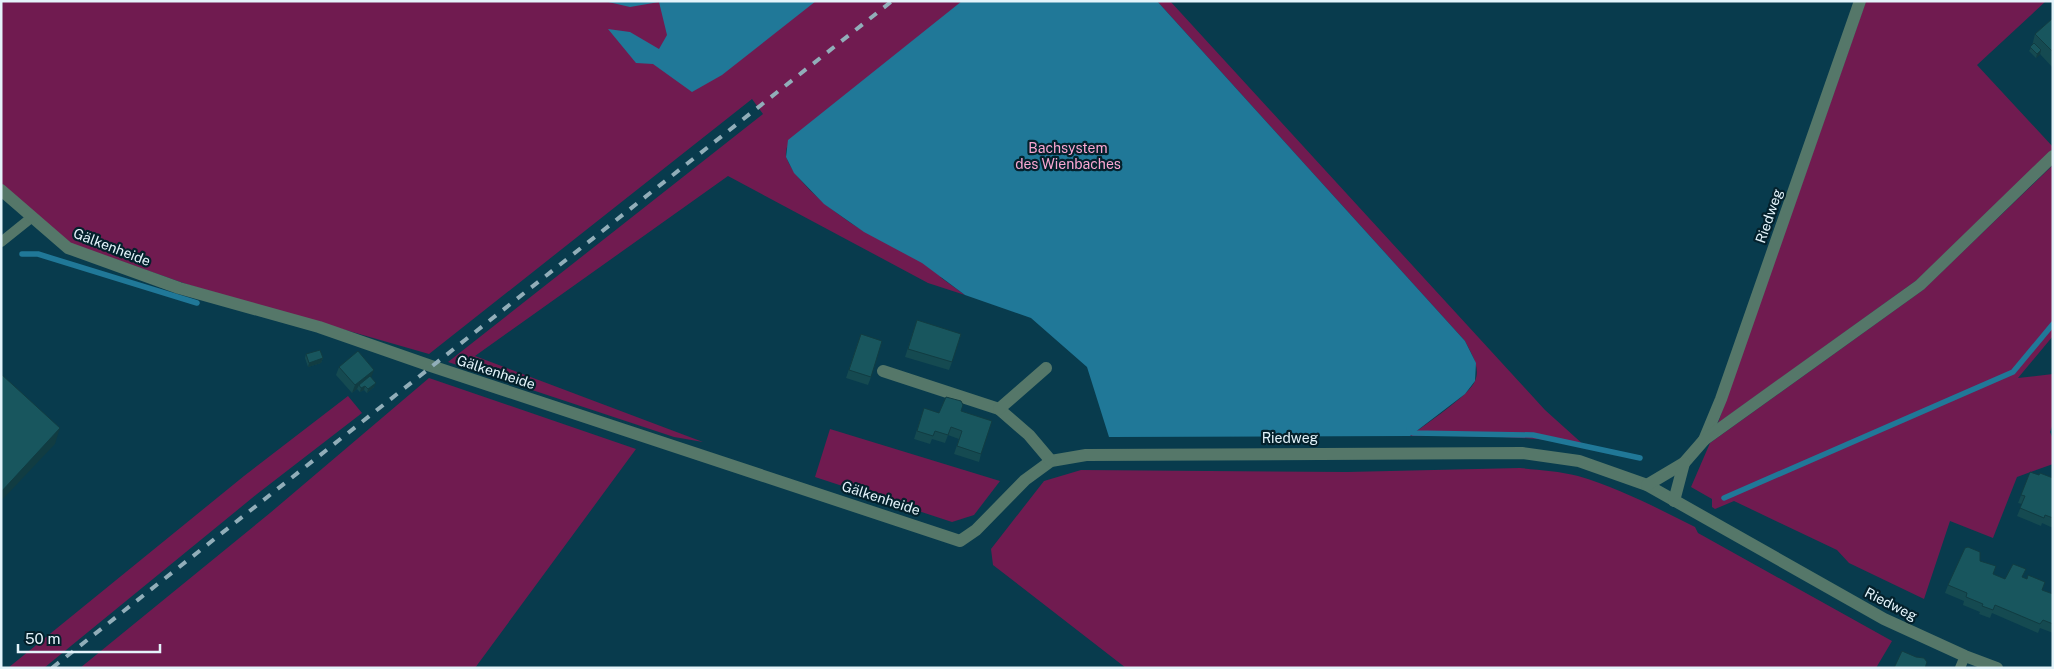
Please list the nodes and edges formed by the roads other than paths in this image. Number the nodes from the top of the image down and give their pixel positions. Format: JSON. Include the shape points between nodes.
{"nodes":[{"id":1,"x":1860,"y":1,"type":"edge"},
{"id":2,"x":2053,"y":156,"type":"edge"},
{"id":3,"x":1,"y":190,"type":"edge"},
{"id":4,"x":31,"y":218,"type":"junction"},
{"id":5,"x":1,"y":242,"type":"edge"},
{"id":6,"x":1046,"y":368,"type":"dead end"},
{"id":7,"x":883,"y":370,"type":"dead end"},
{"id":8,"x":999,"y":409,"type":"junction"},
{"id":9,"x":1704,"y":440,"type":"junction"},
{"id":10,"x":1051,"y":460,"type":"junction"},
{"id":11,"x":1684,"y":463,"type":"junction"},
{"id":12,"x":1647,"y":485,"type":"junction"},
{"id":13,"x":1674,"y":501,"type":"junction"},
{"id":14,"x":960,"y":541,"type":"joint"},
{"id":15,"x":1963,"y":662,"type":"edge"},
{"id":16,"x":1997,"y":668,"type":"edge"}],
"edges":[{"from":1,"to":9,"type":"street","name":"Riedweg"},
{"from":2,"to":9,"type":"street","name":"Riedweg","via":[[1920,285]]},
{"from":3,"to":4,"type":"street","name":"Gälkenheide"},
{"from":4,"to":5,"type":"lane"},
{"from":4,"to":14,"type":"street","name":"Gälkenheide","via":[[68,248],[179,288],[319,328]]},
{"from":6,"to":8,"type":"street"},
{"from":7,"to":8,"type":"street"},
{"from":8,"to":10,"type":"street"},
{"from":9,"to":11,"type":"street","name":"Riedweg"},
{"from":10,"to":12,"type":"street","name":"Riedweg","via":[[1086,455],[1522,453],[1579,461]]},
{"from":10,"to":14,"type":"street","name":"Riedweg"},
{"from":11,"to":12,"type":"street","name":"Riedweg"},
{"from":11,"to":13,"type":"street","name":"Riedweg"},
{"from":12,"to":13,"type":"street","name":"Riedweg"},
{"from":13,"to":15,"type":"street","name":"Riedweg"},
{"from":15,"to":16,"type":"street","name":"Riedweg"}]}
